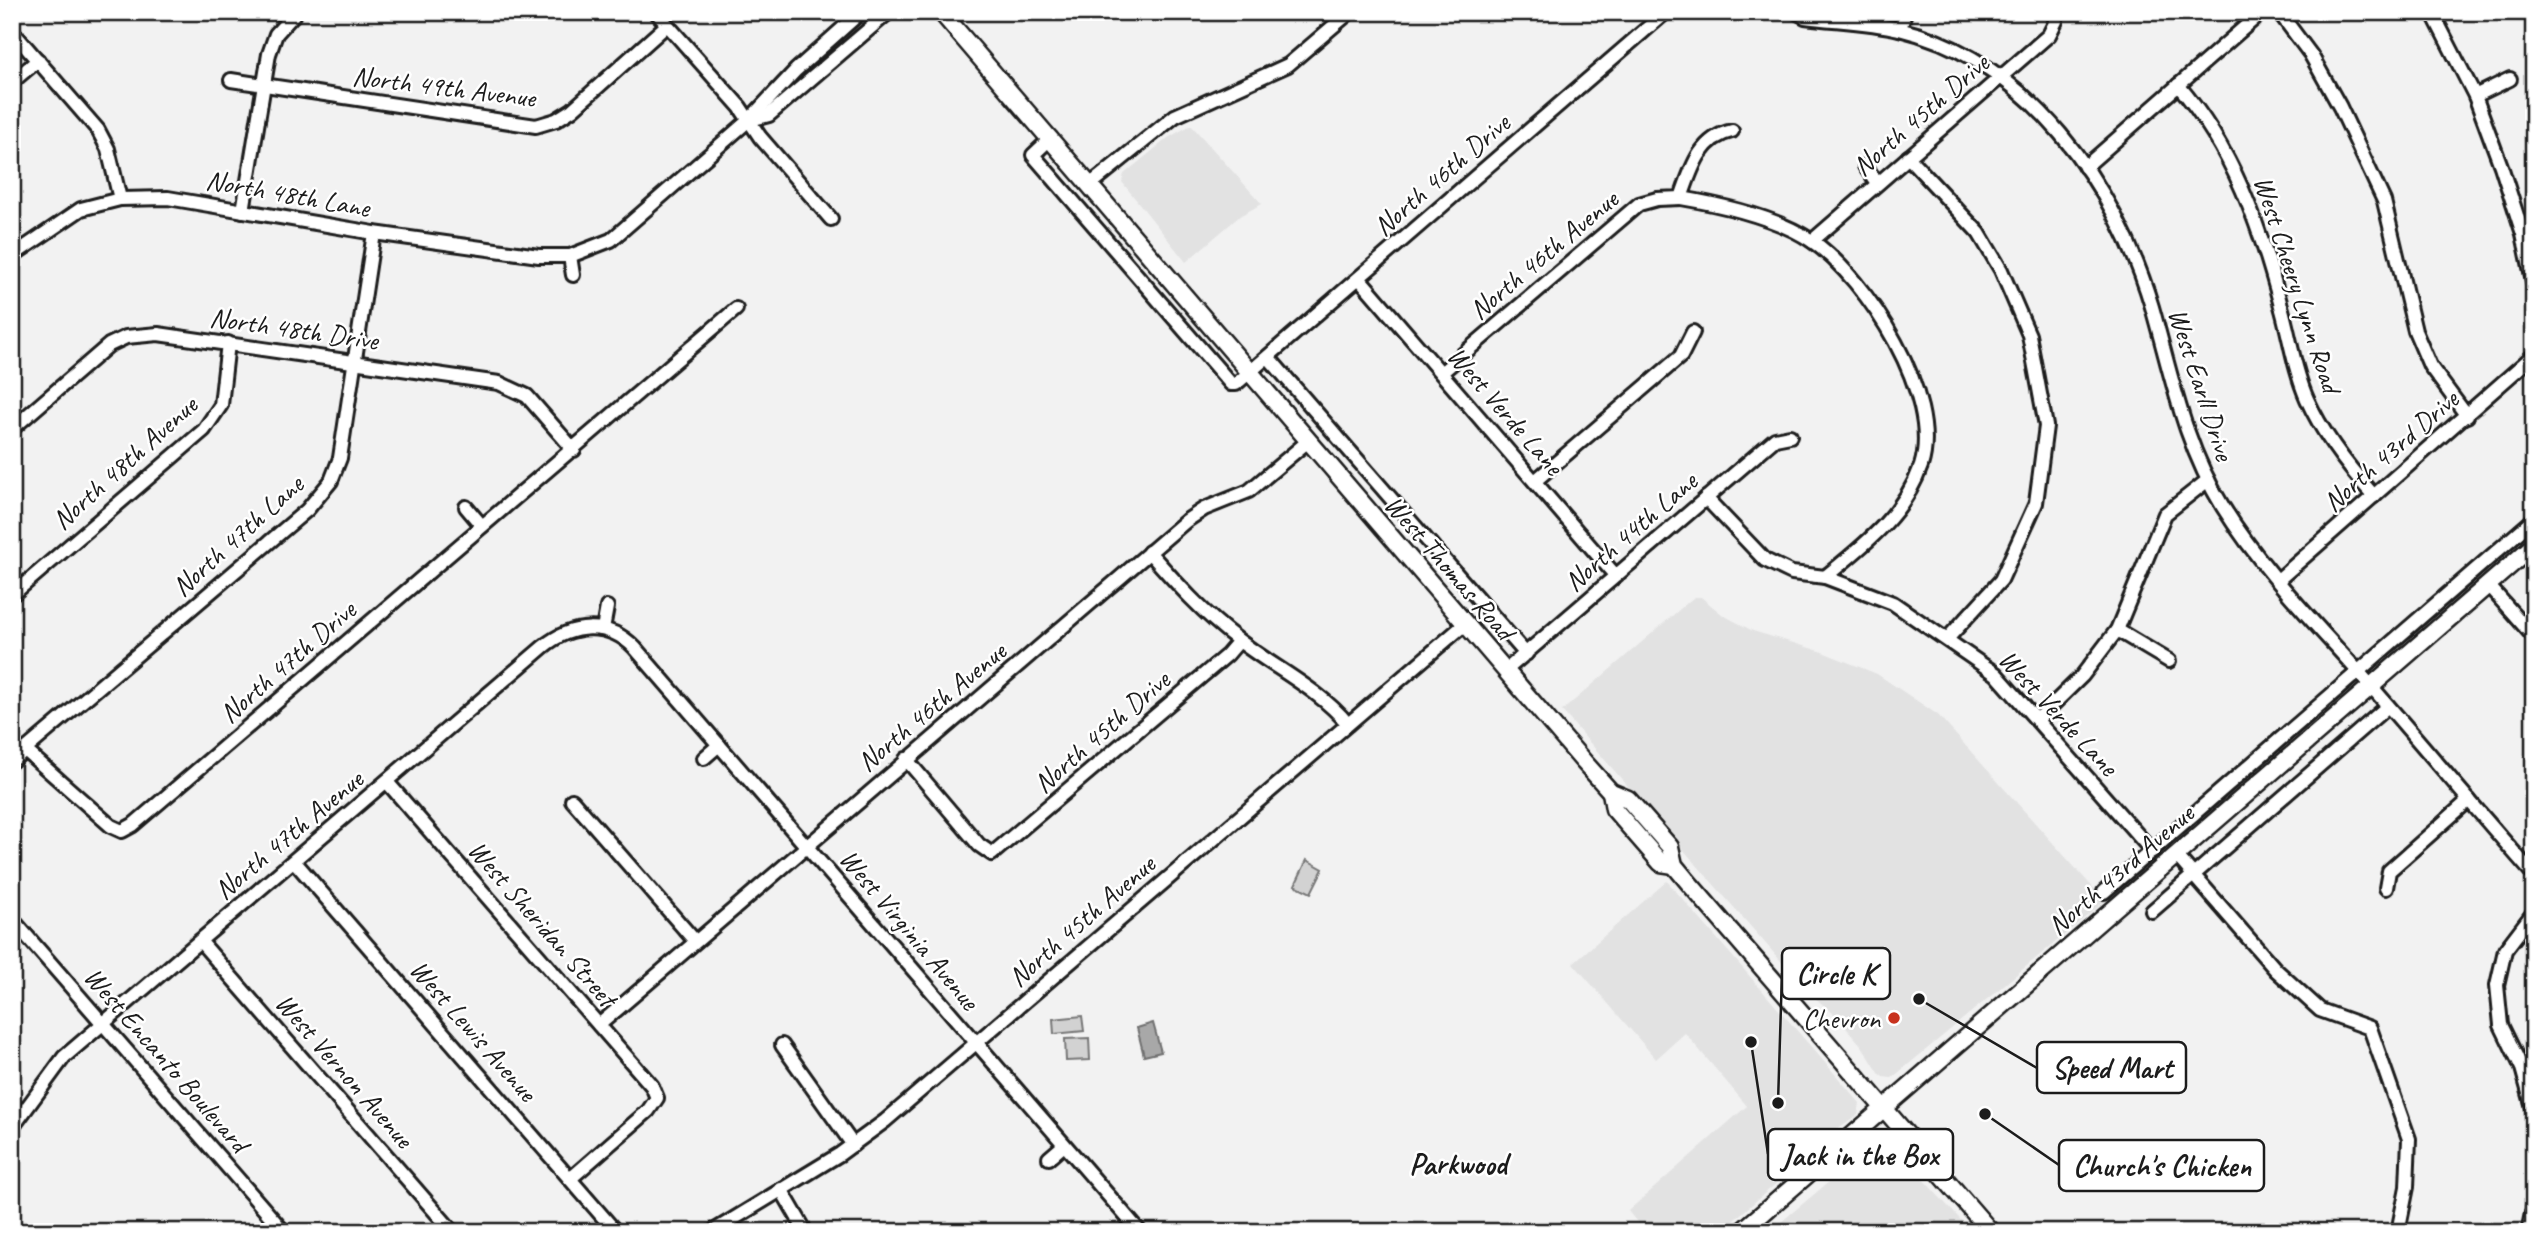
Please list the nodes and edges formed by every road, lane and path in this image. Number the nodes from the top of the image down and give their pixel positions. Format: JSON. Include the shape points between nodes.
{"nodes":[{"id":1,"x":296,"y":12,"type":"edge"},
{"id":2,"x":656,"y":12,"type":"edge"},
{"id":3,"x":861,"y":12,"type":"edge"},
{"id":4,"x":889,"y":12,"type":"edge"},
{"id":5,"x":941,"y":12,"type":"edge"},
{"id":6,"x":1350,"y":12,"type":"edge"},
{"id":7,"x":1666,"y":12,"type":"edge"},
{"id":8,"x":1796,"y":12,"type":"edge"},
{"id":9,"x":1905,"y":12,"type":"edge"},
{"id":10,"x":2262,"y":12,"type":"edge"},
{"id":11,"x":2279,"y":12,"type":"edge"},
{"id":12,"x":2432,"y":12,"type":"edge"},
{"id":13,"x":2056,"y":21,"type":"dead end"},
{"id":14,"x":667,"y":25,"type":"junction"},
{"id":15,"x":1900,"y":29,"type":"junction"},
{"id":16,"x":12,"y":31,"type":"edge"},
{"id":17,"x":38,"y":60,"type":"junction"},
{"id":18,"x":2003,"y":76,"type":"junction"},
{"id":19,"x":2510,"y":79,"type":"dead end"},
{"id":20,"x":231,"y":80,"type":"dead end"},
{"id":21,"x":12,"y":82,"type":"edge"},
{"id":22,"x":263,"y":85,"type":"junction"},
{"id":23,"x":2179,"y":85,"type":"junction"},
{"id":24,"x":2474,"y":96,"type":"junction"},
{"id":25,"x":750,"y":120,"type":"junction"},
{"id":26,"x":1732,"y":131,"type":"dead end"},
{"id":27,"x":1051,"y":138,"type":"junction"},
{"id":28,"x":1908,"y":157,"type":"junction"},
{"id":29,"x":1866,"y":166,"type":"dead end"},
{"id":30,"x":2085,"y":167,"type":"junction"},
{"id":31,"x":1877,"y":183,"type":"junction"},
{"id":32,"x":1091,"y":184,"type":"junction"},
{"id":33,"x":1681,"y":198,"type":"junction"},
{"id":34,"x":120,"y":199,"type":"junction"},
{"id":35,"x":243,"y":211,"type":"junction"},
{"id":36,"x":831,"y":219,"type":"dead end"},
{"id":37,"x":374,"y":233,"type":"junction"},
{"id":38,"x":2528,"y":233,"type":"edge"},
{"id":39,"x":1812,"y":241,"type":"junction"},
{"id":40,"x":12,"y":256,"type":"edge"},
{"id":41,"x":570,"y":256,"type":"junction"},
{"id":42,"x":573,"y":275,"type":"dead end"},
{"id":43,"x":1359,"y":278,"type":"junction"},
{"id":44,"x":2534,"y":286,"type":"edge"},
{"id":45,"x":736,"y":309,"type":"dead end"},
{"id":46,"x":1693,"y":332,"type":"dead end"},
{"id":47,"x":228,"y":344,"type":"junction"},
{"id":48,"x":2534,"y":355,"type":"edge"},
{"id":49,"x":1269,"y":358,"type":"junction"},
{"id":50,"x":355,"y":361,"type":"junction"},
{"id":51,"x":1441,"y":373,"type":"junction"},
{"id":52,"x":1250,"y":375,"type":"junction"},
{"id":53,"x":2467,"y":416,"type":"junction"},
{"id":54,"x":12,"y":429,"type":"edge"},
{"id":55,"x":1790,"y":436,"type":"dead end"},
{"id":56,"x":1307,"y":442,"type":"junction"},
{"id":57,"x":573,"y":450,"type":"junction"},
{"id":58,"x":2208,"y":480,"type":"junction"},
{"id":59,"x":1535,"y":481,"type":"junction"},
{"id":60,"x":2374,"y":496,"type":"junction"},
{"id":61,"x":1706,"y":498,"type":"junction"},
{"id":62,"x":466,"y":507,"type":"dead end"},
{"id":63,"x":2534,"y":519,"type":"edge"},
{"id":64,"x":482,"y":526,"type":"junction"},
{"id":65,"x":2534,"y":545,"type":"edge"},
{"id":66,"x":1149,"y":552,"type":"junction"},
{"id":67,"x":1615,"y":575,"type":"junction"},
{"id":68,"x":1825,"y":577,"type":"junction"},
{"id":69,"x":2278,"y":580,"type":"junction"},
{"id":70,"x":2488,"y":585,"type":"junction"},
{"id":71,"x":12,"y":595,"type":"edge"},
{"id":72,"x":607,"y":607,"type":"dead end"},
{"id":73,"x":1465,"y":624,"type":"junction"},
{"id":74,"x":603,"y":629,"type":"junction"},
{"id":75,"x":2117,"y":630,"type":"junction"},
{"id":76,"x":2534,"y":636,"type":"edge"},
{"id":77,"x":1948,"y":638,"type":"junction"},
{"id":78,"x":1239,"y":641,"type":"junction"},
{"id":79,"x":1526,"y":654,"type":"junction"},
{"id":80,"x":2169,"y":661,"type":"dead end"},
{"id":81,"x":1505,"y":671,"type":"junction"},
{"id":82,"x":2358,"y":672,"type":"junction"},
{"id":83,"x":2371,"y":687,"type":"junction"},
{"id":84,"x":2388,"y":706,"type":"junction"},
{"id":85,"x":2038,"y":719,"type":"junction"},
{"id":86,"x":1348,"y":724,"type":"junction"},
{"id":87,"x":719,"y":745,"type":"junction"},
{"id":88,"x":25,"y":750,"type":"junction"},
{"id":89,"x":704,"y":758,"type":"dead end"},
{"id":90,"x":906,"y":759,"type":"junction"},
{"id":91,"x":12,"y":761,"type":"edge"},
{"id":92,"x":387,"y":782,"type":"junction"},
{"id":93,"x":572,"y":800,"type":"dead end"},
{"id":94,"x":2469,"y":800,"type":"junction"},
{"id":95,"x":806,"y":845,"type":"junction"},
{"id":96,"x":2152,"y":851,"type":"junction"},
{"id":97,"x":2176,"y":855,"type":"junction"},
{"id":98,"x":294,"y":861,"type":"junction"},
{"id":99,"x":2193,"y":875,"type":"junction"},
{"id":100,"x":2534,"y":876,"type":"edge"},
{"id":101,"x":2386,"y":888,"type":"dead end"},
{"id":102,"x":2105,"y":892,"type":"dead end"},
{"id":103,"x":2152,"y":911,"type":"dead end"},
{"id":104,"x":2534,"y":912,"type":"edge"},
{"id":105,"x":14,"y":925,"type":"edge"},
{"id":106,"x":200,"y":941,"type":"junction"},
{"id":107,"x":695,"y":941,"type":"junction"},
{"id":108,"x":103,"y":1024,"type":"junction"},
{"id":109,"x":599,"y":1025,"type":"junction"},
{"id":110,"x":974,"y":1042,"type":"junction"},
{"id":111,"x":782,"y":1045,"type":"dead end"},
{"id":112,"x":1886,"y":1109,"type":"junction"},
{"id":113,"x":2534,"y":1111,"type":"edge"},
{"id":114,"x":12,"y":1128,"type":"edge"},
{"id":115,"x":853,"y":1145,"type":"junction"},
{"id":116,"x":1064,"y":1145,"type":"junction"},
{"id":117,"x":1049,"y":1158,"type":"dead end"},
{"id":118,"x":570,"y":1179,"type":"junction"},
{"id":119,"x":781,"y":1189,"type":"junction"},
{"id":120,"x":2534,"y":1204,"type":"edge"},
{"id":121,"x":284,"y":1232,"type":"edge"},
{"id":122,"x":453,"y":1232,"type":"edge"},
{"id":123,"x":617,"y":1232,"type":"edge"},
{"id":124,"x":712,"y":1232,"type":"edge"},
{"id":125,"x":806,"y":1232,"type":"edge"},
{"id":126,"x":1140,"y":1232,"type":"edge"},
{"id":127,"x":1741,"y":1232,"type":"edge"},
{"id":128,"x":1991,"y":1232,"type":"edge"},
{"id":129,"x":2398,"y":1232,"type":"edge"},
{"id":130,"x":2528,"y":1232,"type":"edge"}],
"edges":[{"from":1,"to":22,"type":"street","via":[[276,34]]},
{"from":2,"to":14,"type":"street"},
{"from":3,"to":25,"type":"street","name":"North 48th Lane","via":[[796,70]]},
{"from":4,"to":25,"type":"street","name":"North 48th Lane","via":[[769,115]]},
{"from":5,"to":27,"type":"main road","name":"West Thomas Road"},
{"from":6,"to":32,"type":"street","via":[[1280,69],[1175,116]]},
{"from":7,"to":43,"type":"street","name":"North 46th Drive"},
{"from":8,"to":15,"type":"street","name":"West Earll Drive"},
{"from":9,"to":15,"type":"street"},
{"from":10,"to":23,"type":"street"},
{"from":11,"to":53,"type":"street","via":[[2311,55],[2346,119],[2384,201],[2415,331],[2430,366]]},
{"from":12,"to":24,"type":"street"},
{"from":13,"to":18,"type":"street","name":"North 45th Drive","via":[[2049,35]]},
{"from":14,"to":22,"type":"street","name":"North 49th Avenue","via":[[572,110],[536,126]]},
{"from":14,"to":25,"type":"street"},
{"from":15,"to":18,"type":"street","name":"West Earll Drive","via":[[1940,43]]},
{"from":16,"to":17,"type":"street"},
{"from":17,"to":21,"type":"street"},
{"from":17,"to":34,"type":"street","via":[[98,130],[108,149]]},
{"from":18,"to":28,"type":"street","name":"North 45th Drive"},
{"from":18,"to":30,"type":"street","name":"West Earll Drive","via":[[2034,105]]},
{"from":19,"to":24,"type":"street"},
{"from":20,"to":22,"type":"street","name":"North 49th Avenue"},
{"from":22,"to":35,"type":"street"},
{"from":23,"to":30,"type":"street"},
{"from":23,"to":60,"type":"street","name":"West Cheery Lynn Road","via":[[2198,108],[2240,180],[2260,232],[2307,398],[2341,456]]},
{"from":24,"to":38,"type":"street"},
{"from":25,"to":36,"type":"street"},
{"from":25,"to":41,"type":"street","name":"North 48th Lane","via":[[611,240]]},
{"from":26,"to":33,"type":"street","via":[[1718,134],[1701,150]]},
{"from":27,"to":32,"type":"main road","name":"West Thomas Road"},
{"from":27,"to":52,"type":"street","via":[[1033,155],[1231,384]]},
{"from":28,"to":31,"type":"street","name":"North 45th Drive"},
{"from":28,"to":77,"type":"street","via":[[1979,233],[2000,270],[2029,335],[2046,426],[2036,503],[2001,580]]},
{"from":29,"to":31,"type":"street"},
{"from":30,"to":58,"type":"street","name":"West Earll Drive","via":[[2140,272],[2183,422]]},
{"from":31,"to":39,"type":"street","name":"North 45th Drive"},
{"from":32,"to":52,"type":"main road","name":"West Thomas Road"},
{"from":33,"to":39,"type":"street","name":"North 46th Avenue","via":[[1750,213]]},
{"from":33,"to":51,"type":"street","name":"North 46th Avenue","via":[[1639,204]]},
{"from":34,"to":35,"type":"street","name":"North 48th Lane","via":[[168,198]]},
{"from":34,"to":40,"type":"street","name":"North 48th Lane","via":[[82,209]]},
{"from":35,"to":37,"type":"street","name":"North 48th Lane"},
{"from":37,"to":41,"type":"street","name":"North 48th Lane","via":[[539,256]]},
{"from":37,"to":50,"type":"street","name":"North 47th Lane"},
{"from":38,"to":44,"type":"street"},
{"from":39,"to":68,"type":"street","name":"North 46th Avenue","via":[[1852,278],[1888,324],[1926,426],[1921,464],[1903,502],[1874,537]]},
{"from":41,"to":42,"type":"street"},
{"from":43,"to":49,"type":"street","name":"North 46th Drive"},
{"from":43,"to":51,"type":"street","name":"West Verde Lane"},
{"from":45,"to":57,"type":"street","name":"North 47th Drive"},
{"from":46,"to":59,"type":"street","via":[[1682,356]]},
{"from":47,"to":50,"type":"street","name":"North 48th Drive"},
{"from":47,"to":54,"type":"street","name":"North 48th Drive","via":[[158,334],[126,337],[109,345]]},
{"from":47,"to":71,"type":"street","name":"North 48th Avenue","via":[[221,405],[204,430]]},
{"from":48,"to":53,"type":"street","name":"North 43rd Drive"},
{"from":49,"to":52,"type":"street","name":"North 46th Drive"},
{"from":49,"to":79,"type":"street","name":"West Thomas Road"},
{"from":50,"to":57,"type":"street","name":"North 48th Drive","via":[[513,388],[527,396]]},
{"from":50,"to":88,"type":"street","name":"North 47th Lane","via":[[340,458],[317,501]]},
{"from":51,"to":59,"type":"street","name":"West Verde Lane"},
{"from":52,"to":56,"type":"main road","name":"West Thomas Road"},
{"from":53,"to":60,"type":"street","name":"North 43rd Drive"},
{"from":55,"to":61,"type":"street","name":"North 44th Lane","via":[[1775,439]]},
{"from":56,"to":66,"type":"street","name":"North 46th Avenue","via":[[1249,491],[1204,509]]},
{"from":56,"to":73,"type":"main road","name":"West Thomas Road"},
{"from":57,"to":64,"type":"street","name":"North 47th Drive"},
{"from":58,"to":69,"type":"street","name":"West Earll Drive"},
{"from":58,"to":75,"type":"street","via":[[2165,514]]},
{"from":59,"to":67,"type":"street","name":"West Verde Lane"},
{"from":60,"to":69,"type":"street","name":"North 43rd Drive"},
{"from":61,"to":67,"type":"street","name":"North 44th Lane"},
{"from":61,"to":68,"type":"street","name":"West Verde Lane","via":[[1765,560],[1792,573]]},
{"from":62,"to":64,"type":"street"},
{"from":63,"to":82,"type":"street","name":"North 43rd Avenue"},
{"from":64,"to":88,"type":"street","name":"North 47th Drive","via":[[122,831]]},
{"from":65,"to":70,"type":"main road","name":"North 43rd Avenue"},
{"from":66,"to":78,"type":"street","via":[[1195,606]]},
{"from":66,"to":90,"type":"street","name":"North 46th Avenue"},
{"from":67,"to":79,"type":"street","name":"North 44th Lane"},
{"from":68,"to":77,"type":"street","name":"West Verde Lane","via":[[1893,603]]},
{"from":69,"to":82,"type":"street","name":"West Earll Drive"},
{"from":70,"to":76,"type":"street"},
{"from":70,"to":83,"type":"main road","name":"North 43rd Avenue"},
{"from":72,"to":74,"type":"street"},
{"from":73,"to":81,"type":"main road","name":"West Thomas Road"},
{"from":73,"to":86,"type":"street","name":"North 45th Avenue"},
{"from":74,"to":87,"type":"street","name":"West Virginia Avenue","via":[[627,640]]},
{"from":74,"to":92,"type":"street","name":"North 47th Avenue","via":[[570,631],[551,640]]},
{"from":75,"to":80,"type":"street"},
{"from":75,"to":85,"type":"street","via":[[2082,676]]},
{"from":77,"to":85,"type":"street","name":"West Verde Lane","via":[[1996,674]]},
{"from":78,"to":86,"type":"street","via":[[1317,693]]},
{"from":78,"to":90,"type":"street","name":"North 45th Drive","via":[[992,854],[979,845]]},
{"from":79,"to":81,"type":"street","name":"North 44th Lane"},
{"from":81,"to":112,"type":"main road","name":"West Thomas Road","via":[[1611,792],[1628,799],[1659,834],[1670,847],[1674,865]]},
{"from":82,"to":83,"type":"street","name":"West Earll Drive"},
{"from":82,"to":96,"type":"street","name":"North 43rd Avenue"},
{"from":83,"to":84,"type":"street","name":"West Earll Drive"},
{"from":83,"to":97,"type":"main road","name":"North 43rd Avenue"},
{"from":84,"to":94,"type":"street","name":"West Earll Drive"},
{"from":84,"to":99,"type":"street","name":"North 43rd Avenue"},
{"from":85,"to":96,"type":"street","name":"West Verde Lane"},
{"from":86,"to":110,"type":"street","name":"North 45th Avenue"},
{"from":87,"to":89,"type":"street"},
{"from":87,"to":95,"type":"street","name":"West Virginia Avenue"},
{"from":88,"to":91,"type":"street","name":"North 47th Lane"},
{"from":90,"to":95,"type":"street","name":"North 46th Avenue"},
{"from":92,"to":98,"type":"street","name":"North 47th Avenue"},
{"from":92,"to":109,"type":"street","name":"West Sheridan Street"},
{"from":93,"to":107,"type":"street"},
{"from":94,"to":100,"type":"street","name":"West Earll Drive"},
{"from":94,"to":101,"type":"street","via":[[2389,871]]},
{"from":95,"to":107,"type":"street","name":"North 46th Avenue"},
{"from":95,"to":110,"type":"street","name":"West Virginia Avenue"},
{"from":96,"to":102,"type":"street","name":"North 43rd Avenue"},
{"from":97,"to":99,"type":"street"},
{"from":97,"to":112,"type":"main road","name":"North 43rd Avenue"},
{"from":98,"to":106,"type":"street","name":"North 47th Avenue"},
{"from":98,"to":118,"type":"street","name":"West Lewis Avenue"},
{"from":99,"to":103,"type":"street","name":"North 43rd Avenue"},
{"from":99,"to":129,"type":"street","via":[[2276,970],[2320,1010],[2370,1028],[2409,1139],[2407,1187]]},
{"from":104,"to":113,"type":"street","via":[[2505,950],[2497,985],[2501,1025],[2522,1069]]},
{"from":105,"to":108,"type":"street","name":"West Encanto Boulevard"},
{"from":106,"to":108,"type":"street","name":"North 47th Avenue"},
{"from":106,"to":122,"type":"street","name":"West Vernon Avenue"},
{"from":107,"to":109,"type":"street","name":"North 46th Avenue"},
{"from":108,"to":114,"type":"street","name":"North 47th Avenue","via":[[54,1069]]},
{"from":108,"to":121,"type":"street","name":"West Encanto Boulevard"},
{"from":109,"to":118,"type":"street","name":"West Sheridan Street","via":[[652,1086],[657,1098]]},
{"from":110,"to":115,"type":"street","name":"North 45th Avenue"},
{"from":110,"to":116,"type":"street","name":"West Virginia Avenue"},
{"from":111,"to":115,"type":"street"},
{"from":112,"to":127,"type":"main road","name":"North 43rd Avenue"},
{"from":112,"to":128,"type":"main road","name":"West Thomas Road"},
{"from":115,"to":119,"type":"street","name":"North 45th Avenue"},
{"from":116,"to":117,"type":"street"},
{"from":116,"to":126,"type":"street","name":"West Virginia Avenue"},
{"from":118,"to":123,"type":"street","name":"West Lewis Avenue"},
{"from":119,"to":124,"type":"street","name":"North 45th Avenue"},
{"from":119,"to":125,"type":"street"},
{"from":120,"to":130,"type":"street"}]}
